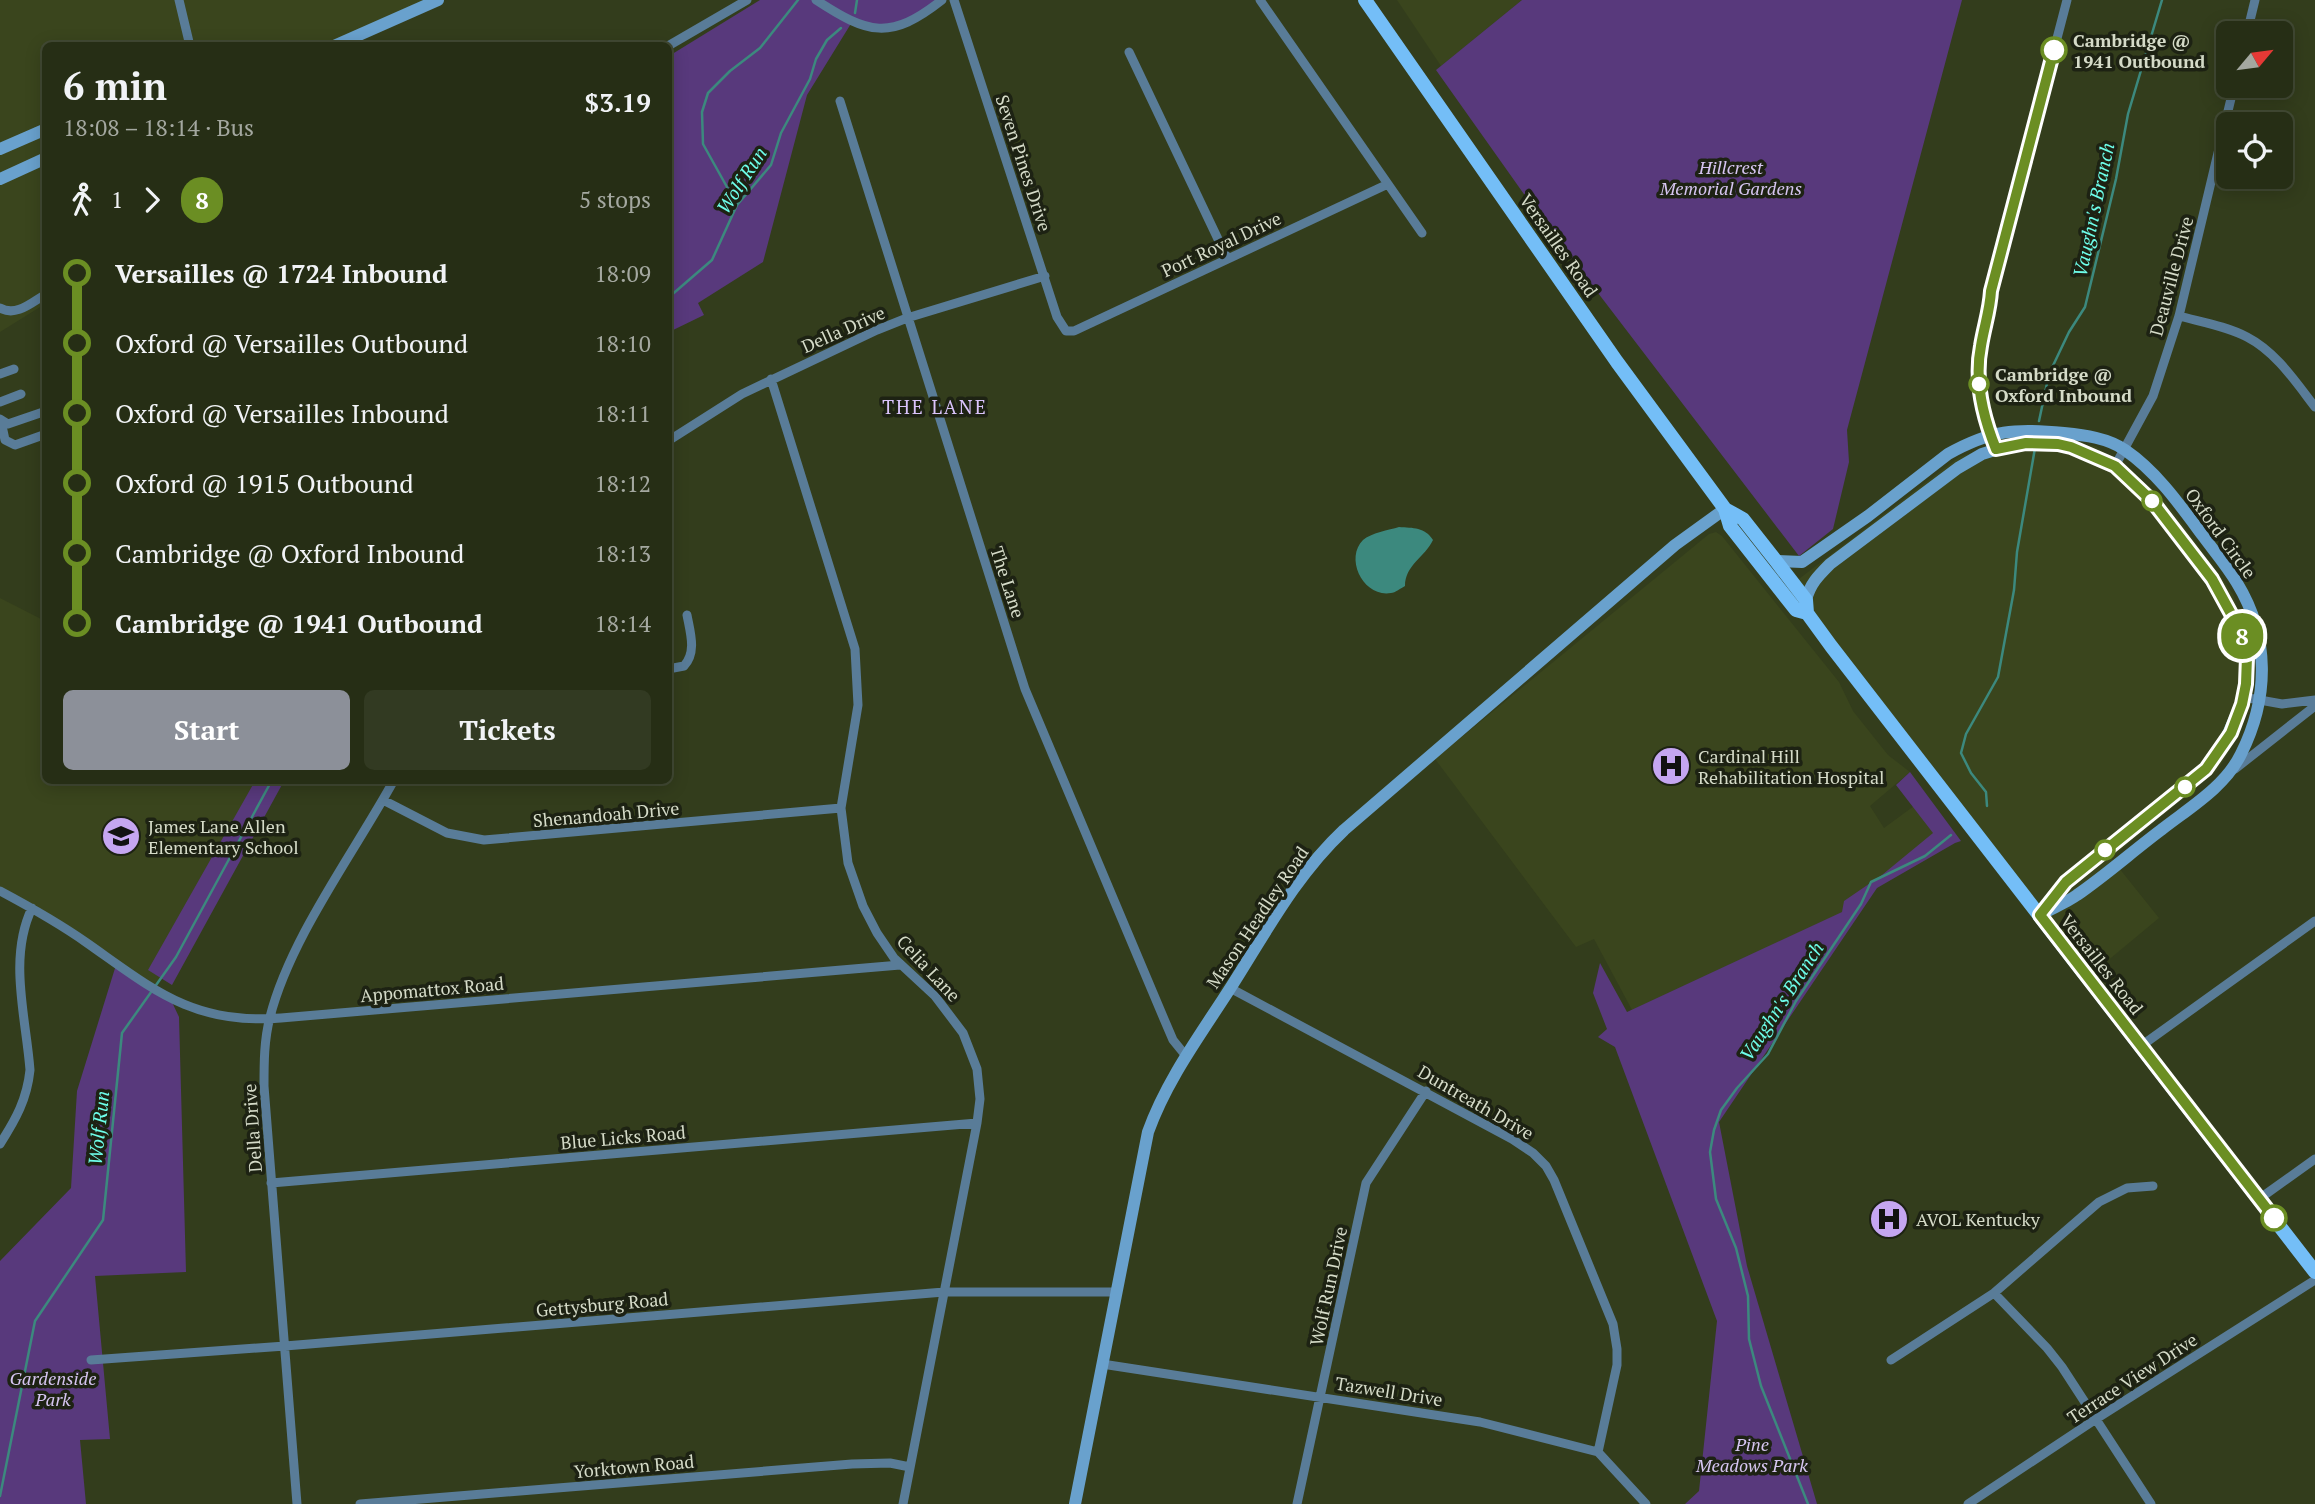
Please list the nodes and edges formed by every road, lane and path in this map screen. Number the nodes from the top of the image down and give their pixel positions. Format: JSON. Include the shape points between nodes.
{"nodes":[{"id":1,"x":179,"y":0,"type":"edge"},
{"id":2,"x":438,"y":0,"type":"edge"},
{"id":3,"x":747,"y":0,"type":"edge"},
{"id":4,"x":816,"y":0,"type":"edge"},
{"id":5,"x":942,"y":0,"type":"edge"},
{"id":6,"x":954,"y":0,"type":"edge"},
{"id":7,"x":1260,"y":0,"type":"edge"},
{"id":8,"x":1365,"y":0,"type":"edge"},
{"id":9,"x":2067,"y":0,"type":"edge"},
{"id":10,"x":2255,"y":0,"type":"edge"},
{"id":11,"x":2250,"y":21,"type":"edge"},
{"id":12,"x":189,"y":42,"type":"edge"},
{"id":13,"x":343,"y":42,"type":"edge"},
{"id":14,"x":672,"y":44,"type":"edge"},
{"id":15,"x":1129,"y":52,"type":"dead end"},
{"id":16,"x":2231,"y":98,"type":"edge"},
{"id":17,"x":840,"y":101,"type":"dead end"},
{"id":18,"x":42,"y":131,"type":"edge"},
{"id":19,"x":0,"y":149,"type":"edge"},
{"id":20,"x":42,"y":160,"type":"edge"},
{"id":21,"x":0,"y":179,"type":"edge"},
{"id":22,"x":1388,"y":184,"type":"junction"},
{"id":23,"x":1422,"y":233,"type":"dead end"},
{"id":24,"x":1227,"y":258,"type":"junction"},
{"id":25,"x":1045,"y":276,"type":"junction"},
{"id":26,"x":42,"y":296,"type":"edge"},
{"id":27,"x":0,"y":308,"type":"edge"},
{"id":28,"x":2179,"y":316,"type":"junction"},
{"id":29,"x":907,"y":318,"type":"junction"},
{"id":30,"x":1069,"y":332,"type":"joint"},
{"id":31,"x":14,"y":369,"type":"dead end"},
{"id":32,"x":0,"y":374,"type":"edge"},
{"id":33,"x":771,"y":379,"type":"junction"},
{"id":34,"x":21,"y":394,"type":"dead end"},
{"id":35,"x":0,"y":402,"type":"edge"},
{"id":36,"x":2315,"y":407,"type":"edge"},
{"id":37,"x":42,"y":412,"type":"edge"},
{"id":38,"x":0,"y":420,"type":"edge"},
{"id":39,"x":42,"y":435,"type":"edge"},
{"id":40,"x":1991,"y":435,"type":"junction"},
{"id":41,"x":672,"y":438,"type":"edge"},
{"id":42,"x":1996,"y":449,"type":"junction"},
{"id":43,"x":2124,"y":449,"type":"junction"},
{"id":44,"x":2115,"y":466,"type":"junction"},
{"id":45,"x":1725,"y":509,"type":"junction"},
{"id":46,"x":1776,"y":561,"type":"junction"},
{"id":47,"x":1806,"y":606,"type":"junction"},
{"id":48,"x":687,"y":615,"type":"dead end"},
{"id":49,"x":672,"y":668,"type":"edge"},
{"id":50,"x":2243,"y":697,"type":"junction"},
{"id":51,"x":2261,"y":700,"type":"junction"},
{"id":52,"x":2315,"y":700,"type":"edge"},
{"id":53,"x":2315,"y":706,"type":"edge"},
{"id":54,"x":2228,"y":775,"type":"junction"},
{"id":55,"x":392,"y":784,"type":"edge"},
{"id":56,"x":383,"y":800,"type":"junction"},
{"id":57,"x":841,"y":808,"type":"junction"},
{"id":58,"x":0,"y":891,"type":"edge"},
{"id":59,"x":32,"y":908,"type":"junction"},
{"id":60,"x":2040,"y":915,"type":"junction"},
{"id":61,"x":2315,"y":921,"type":"edge"},
{"id":62,"x":901,"y":965,"type":"junction"},
{"id":63,"x":1230,"y":988,"type":"junction"},
{"id":64,"x":269,"y":1019,"type":"junction"},
{"id":65,"x":2141,"y":1046,"type":"junction"},
{"id":66,"x":1186,"y":1056,"type":"junction"},
{"id":67,"x":1426,"y":1091,"type":"junction"},
{"id":68,"x":977,"y":1123,"type":"junction"},
{"id":69,"x":0,"y":1144,"type":"edge"},
{"id":70,"x":2315,"y":1159,"type":"edge"},
{"id":71,"x":271,"y":1183,"type":"junction"},
{"id":72,"x":2154,"y":1186,"type":"dead end"},
{"id":73,"x":2259,"y":1199,"type":"junction"},
{"id":74,"x":2315,"y":1272,"type":"edge"},
{"id":75,"x":2315,"y":1280,"type":"edge"},
{"id":76,"x":944,"y":1292,"type":"junction"},
{"id":77,"x":1115,"y":1292,"type":"junction"},
{"id":78,"x":1994,"y":1293,"type":"junction"},
{"id":79,"x":285,"y":1346,"type":"junction"},
{"id":80,"x":91,"y":1360,"type":"dead end"},
{"id":81,"x":1891,"y":1360,"type":"dead end"},
{"id":82,"x":1102,"y":1364,"type":"junction"},
{"id":83,"x":1320,"y":1396,"type":"junction"},
{"id":84,"x":2096,"y":1419,"type":"junction"},
{"id":85,"x":1598,"y":1452,"type":"junction"},
{"id":86,"x":910,"y":1467,"type":"junction"},
{"id":87,"x":297,"y":1504,"type":"edge"},
{"id":88,"x":360,"y":1504,"type":"edge"},
{"id":89,"x":903,"y":1504,"type":"edge"},
{"id":90,"x":1075,"y":1504,"type":"edge"},
{"id":91,"x":1297,"y":1504,"type":"edge"},
{"id":92,"x":1646,"y":1504,"type":"edge"},
{"id":93,"x":1968,"y":1504,"type":"edge"},
{"id":94,"x":2151,"y":1504,"type":"edge"}],
"edges":[{"from":1,"to":12,"type":"street"},
{"from":2,"to":13,"type":"street"},
{"from":3,"to":14,"type":"street"},
{"from":4,"to":5,"type":"street","via":[[857,25],[880,28],[917,19]]},
{"from":6,"to":25,"type":"street","name":"Seven Pines Drive"},
{"from":7,"to":22,"type":"street"},
{"from":8,"to":45,"type":"main road","name":"Versailles Road"},
{"from":9,"to":40,"type":"street","via":[[1980,347],[1980,390]]},
{"from":10,"to":11,"type":"street"},
{"from":15,"to":24,"type":"street"},
{"from":16,"to":28,"type":"street","name":"Deauville Drive"},
{"from":17,"to":29,"type":"street","name":"The Lane"},
{"from":18,"to":19,"type":"street"},
{"from":20,"to":21,"type":"street"},
{"from":22,"to":23,"type":"street"},
{"from":22,"to":24,"type":"street","name":"Port Royal Drive"},
{"from":24,"to":30,"type":"street","name":"Port Royal Drive"},
{"from":25,"to":29,"type":"street","name":"Della Drive"},
{"from":25,"to":30,"type":"street","name":"Seven Pines Drive","via":[[1057,317]]},
{"from":26,"to":27,"type":"street","via":[[16,311]]},
{"from":28,"to":36,"type":"street","via":[[2228,329],[2261,345]]},
{"from":28,"to":43,"type":"street","name":"Deauville Drive","via":[[2153,396]]},
{"from":29,"to":33,"type":"street","name":"Della Drive"},
{"from":29,"to":66,"type":"street","name":"The Lane","via":[[1025,689],[1173,1040]]},
{"from":31,"to":32,"type":"street"},
{"from":33,"to":41,"type":"street","name":"Della Drive"},
{"from":33,"to":57,"type":"street","name":"Celia Lane","via":[[855,649],[858,705]]},
{"from":34,"to":35,"type":"street"},
{"from":37,"to":38,"type":"street","via":[[8,424]]},
{"from":38,"to":39,"type":"street","via":[[5,440],[15,445]]},
{"from":40,"to":42,"type":"street"},
{"from":40,"to":43,"type":"street","name":"Oxford Circle","via":[[2043,430],[2079,434]]},
{"from":40,"to":46,"type":"street","name":"Oxford Circle","via":[[1948,454],[1802,562]]},
{"from":42,"to":44,"type":"street","name":"Oxford Circle","via":[[2026,443],[2058,444]]},
{"from":42,"to":47,"type":"street","name":"Oxford Circle","via":[[1958,468],[1830,564],[1809,588]]},
{"from":43,"to":44,"type":"street","name":"Deauville Drive"},
{"from":43,"to":51,"type":"street","name":"Oxford Circle","via":[[2162,483],[2238,584],[2258,627]]},
{"from":44,"to":50,"type":"street","name":"Oxford Circle","via":[[2152,501],[2224,598],[2247,657]]},
{"from":45,"to":46,"type":"main road","name":"Versailles Road","via":[[1743,519]]},
{"from":45,"to":47,"type":"main road","name":"Versailles Road","via":[[1730,526],[1796,610]]},
{"from":45,"to":63,"type":"street","name":"Mason Headley Road","via":[[1675,545],[1330,843],[1292,890]]},
{"from":46,"to":47,"type":"main road","name":"Versailles Road"},
{"from":47,"to":60,"type":"main road","name":"Versailles Road"},
{"from":48,"to":49,"type":"street","via":[[690,657],[684,666]]},
{"from":50,"to":51,"type":"street"},
{"from":50,"to":60,"type":"street","name":"Oxford Circle","via":[[2231,733],[2206,769],[2066,882]]},
{"from":51,"to":52,"type":"street","via":[[2282,704]]},
{"from":51,"to":54,"type":"street","name":"Oxford Circle"},
{"from":53,"to":54,"type":"street"},
{"from":54,"to":60,"type":"street","name":"Oxford Circle","via":[[2077,895]]},
{"from":55,"to":56,"type":"street","name":"Della Drive"},
{"from":56,"to":57,"type":"street","name":"Shenandoah Drive","via":[[447,833],[484,840]]},
{"from":56,"to":64,"type":"street","name":"Della Drive","via":[[307,930]]},
{"from":57,"to":62,"type":"street","name":"Celia Lane","via":[[848,863],[863,906]]},
{"from":58,"to":59,"type":"street","name":"Appomattox Road"},
{"from":59,"to":64,"type":"street","name":"Appomattox Road","via":[[162,995],[222,1016]]},
{"from":59,"to":69,"type":"street","via":[[19,953],[29,1085],[22,1110]]},
{"from":60,"to":65,"type":"main road","name":"Versailles Road"},
{"from":61,"to":65,"type":"street"},
{"from":62,"to":64,"type":"street","name":"Appomattox Road"},
{"from":62,"to":68,"type":"street","name":"Celia Lane","via":[[963,1033],[977,1069]]},
{"from":63,"to":66,"type":"street","name":"Mason Headley Road"},
{"from":63,"to":67,"type":"street","name":"Duntreath Drive"},
{"from":64,"to":71,"type":"street","name":"Della Drive","via":[[264,1086]]},
{"from":65,"to":73,"type":"main road","name":"Versailles Road"},
{"from":66,"to":77,"type":"street","name":"Mason Headley Road","via":[[1148,1132]]},
{"from":67,"to":83,"type":"street","name":"Wolf Run Drive","via":[[1366,1183]]},
{"from":67,"to":85,"type":"street","name":"Duntreath Drive","via":[[1533,1153],[1546,1166],[1563,1199],[1616,1336],[1617,1365]]},
{"from":68,"to":71,"type":"street","name":"Blue Licks Road"},
{"from":68,"to":76,"type":"street","name":"Celia Lane"},
{"from":70,"to":73,"type":"street"},
{"from":71,"to":79,"type":"street","name":"Della Drive"},
{"from":72,"to":78,"type":"street","via":[[2127,1188],[2099,1202]]},
{"from":73,"to":74,"type":"main road","name":"Versailles Road"},
{"from":75,"to":84,"type":"street","name":"Terrace View Drive"},
{"from":76,"to":77,"type":"street","name":"Gettysburg Road"},
{"from":76,"to":79,"type":"street","name":"Gettysburg Road"},
{"from":76,"to":86,"type":"street","name":"Celia Lane"},
{"from":77,"to":82,"type":"street","name":"Mason Headley Road"},
{"from":78,"to":81,"type":"street"},
{"from":78,"to":84,"type":"street","via":[[2047,1348]]},
{"from":79,"to":80,"type":"street","name":"Gettysburg Road"},
{"from":79,"to":87,"type":"street","name":"Della Drive"},
{"from":82,"to":83,"type":"street","name":"Tazwell Drive"},
{"from":82,"to":90,"type":"street","name":"Mason Headley Road"},
{"from":83,"to":85,"type":"street","name":"Tazwell Drive","via":[[1480,1422]]},
{"from":83,"to":91,"type":"street","name":"Wolf Run Drive"},
{"from":84,"to":93,"type":"street","name":"Terrace View Drive"},
{"from":84,"to":94,"type":"street"},
{"from":85,"to":92,"type":"street"},
{"from":86,"to":88,"type":"street","name":"Yorktown Road","via":[[852,1464]]},
{"from":86,"to":89,"type":"street","name":"Celia Lane"}]}
